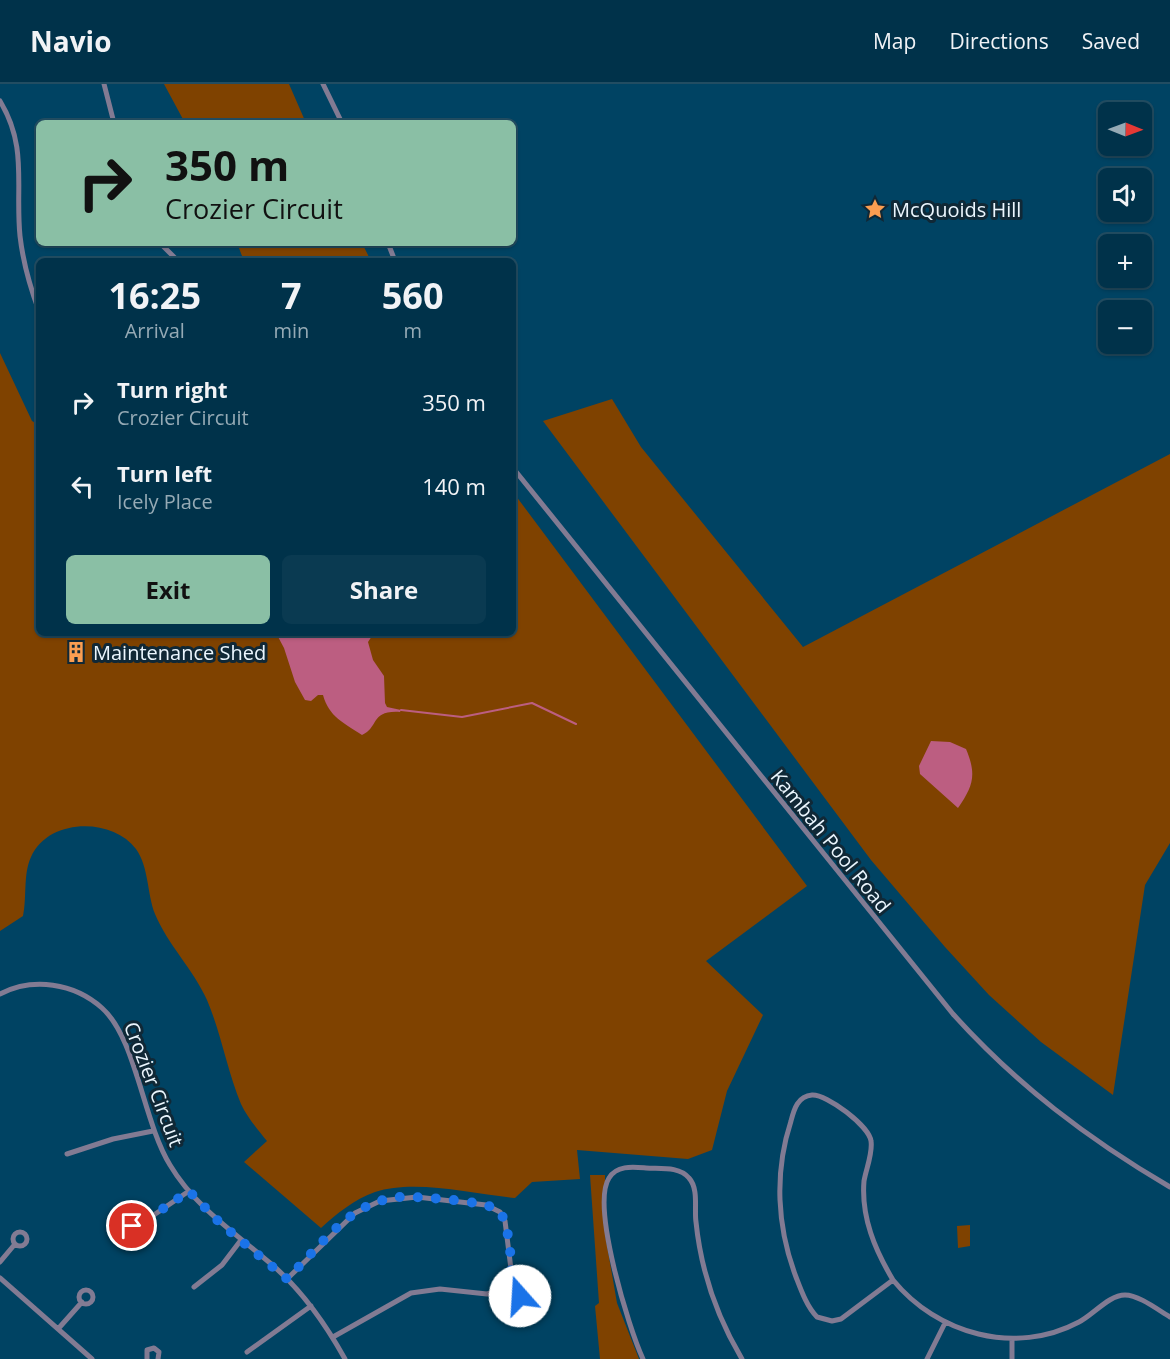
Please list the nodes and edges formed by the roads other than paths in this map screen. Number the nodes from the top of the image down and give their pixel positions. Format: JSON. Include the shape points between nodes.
{"nodes":[{"id":1,"x":104,"y":84,"type":"edge"},
{"id":2,"x":323,"y":84,"type":"edge"},
{"id":3,"x":0,"y":101,"type":"edge"},
{"id":4,"x":113,"y":120,"type":"edge"},
{"id":5,"x":341,"y":120,"type":"edge"},
{"id":6,"x":163,"y":246,"type":"edge"},
{"id":7,"x":175,"y":258,"type":"edge"},
{"id":8,"x":36,"y":301,"type":"edge"},
{"id":9,"x":516,"y":472,"type":"edge"},
{"id":10,"x":0,"y":994,"type":"edge"},
{"id":11,"x":153,"y":1131,"type":"junction"},
{"id":12,"x":67,"y":1154,"type":"dead end"},
{"id":13,"x":1170,"y":1187,"type":"edge"},
{"id":14,"x":189,"y":1191,"type":"junction"},
{"id":15,"x":120,"y":1231,"type":"dead end"},
{"id":16,"x":241,"y":1240,"type":"junction"},
{"id":17,"x":15,"y":1244,"type":"dead end"},
{"id":18,"x":0,"y":1262,"type":"edge"},
{"id":19,"x":0,"y":1278,"type":"edge"},
{"id":20,"x":287,"y":1279,"type":"junction"},
{"id":21,"x":893,"y":1280,"type":"junction"},
{"id":22,"x":510,"y":1281,"type":"junction"},
{"id":23,"x":194,"y":1287,"type":"dead end"},
{"id":24,"x":498,"y":1292,"type":"junction"},
{"id":25,"x":82,"y":1302,"type":"dead end"},
{"id":26,"x":311,"y":1306,"type":"junction"},
{"id":27,"x":1170,"y":1317,"type":"edge"},
{"id":28,"x":945,"y":1323,"type":"junction"},
{"id":29,"x":58,"y":1329,"type":"junction"},
{"id":30,"x":333,"y":1337,"type":"junction"},
{"id":31,"x":1012,"y":1339,"type":"junction"},
{"id":32,"x":247,"y":1352,"type":"dead end"},
{"id":33,"x":92,"y":1359,"type":"edge"},
{"id":34,"x":147,"y":1359,"type":"edge"},
{"id":35,"x":158,"y":1359,"type":"edge"},
{"id":36,"x":345,"y":1359,"type":"edge"},
{"id":37,"x":643,"y":1359,"type":"edge"},
{"id":38,"x":742,"y":1359,"type":"edge"},
{"id":39,"x":927,"y":1359,"type":"edge"},
{"id":40,"x":1012,"y":1359,"type":"edge"}],
"edges":[{"from":1,"to":4,"type":"street"},
{"from":2,"to":5,"type":"street"},
{"from":3,"to":8,"type":"street","via":[[18,142],[20,234]]},
{"from":6,"to":7,"type":"street"},
{"from":9,"to":13,"type":"street","name":"Kambah Pool Road","via":[[960,1023],[999,1063],[1067,1121],[1119,1158]]},
{"from":10,"to":11,"type":"street","name":"Crozier Circuit","via":[[22,986],[54,984],[76,991],[103,1008],[123,1039]]},
{"from":11,"to":12,"type":"street"},
{"from":11,"to":14,"type":"street","name":"Crozier Circuit","via":[[169,1164]]},
{"from":14,"to":15,"type":"street","via":[[145,1221]]},
{"from":14,"to":16,"type":"street","name":"Crozier Circuit"},
{"from":16,"to":20,"type":"street","name":"Crozier Circuit"},
{"from":16,"to":23,"type":"street","via":[[222,1265]]},
{"from":17,"to":18,"type":"street"},
{"from":19,"to":29,"type":"street"},
{"from":20,"to":22,"type":"street","via":[[355,1213],[380,1201],[402,1197],[486,1205],[497,1210],[505,1221]]},
{"from":20,"to":26,"type":"street","name":"Crozier Circuit"},
{"from":21,"to":21,"type":"street","via":[[841,1319],[832,1321],[813,1313],[800,1287],[784,1237],[779,1185],[795,1106],[807,1096],[829,1100],[868,1132],[871,1147],[864,1181],[866,1212],[873,1242]]},
{"from":21,"to":28,"type":"street","via":[[923,1309]]},
{"from":22,"to":24,"type":"street"},
{"from":22,"to":24,"type":"street","via":[[520,1293],[518,1300],[510,1302]]},
{"from":24,"to":30,"type":"street","via":[[440,1289],[411,1293]]},
{"from":25,"to":29,"type":"street"},
{"from":26,"to":30,"type":"street","name":"Crozier Circuit"},
{"from":26,"to":32,"type":"street"},
{"from":27,"to":31,"type":"street","via":[[1135,1297],[1123,1295],[1070,1326]]},
{"from":28,"to":31,"type":"street","via":[[969,1332]]},
{"from":28,"to":39,"type":"street"},
{"from":29,"to":33,"type":"street"},
{"from":30,"to":36,"type":"street","name":"Crozier Circuit"},
{"from":31,"to":40,"type":"street"},
{"from":34,"to":35,"type":"street","via":[[147,1350],[154,1348]]},
{"from":37,"to":38,"type":"street","via":[[617,1285],[607,1221],[607,1182],[615,1171],[630,1167],[674,1170],[690,1179],[699,1248],[710,1290]]}]}
